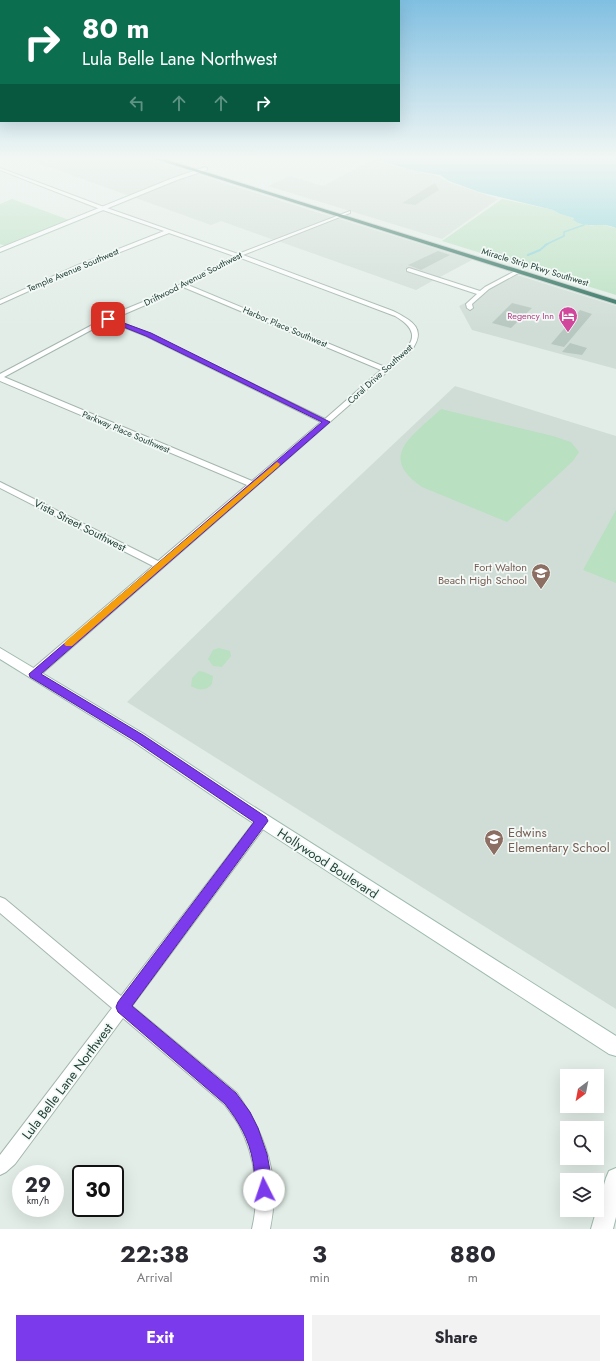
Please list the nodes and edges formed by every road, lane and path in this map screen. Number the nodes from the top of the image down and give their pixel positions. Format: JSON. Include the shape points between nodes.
{"nodes":[{"id":1,"x":88,"y":214,"type":"edge"},
{"id":2,"x":122,"y":214,"type":"edge"},
{"id":3,"x":334,"y":214,"type":"edge"},
{"id":4,"x":343,"y":214,"type":"edge"},
{"id":5,"x":356,"y":214,"type":"edge"},
{"id":6,"x":339,"y":216,"type":"junction"},
{"id":7,"x":170,"y":231,"type":"junction"},
{"id":8,"x":0,"y":250,"type":"edge"},
{"id":9,"x":239,"y":255,"type":"junction"},
{"id":10,"x":409,"y":270,"type":"dead end"},
{"id":11,"x":519,"y":272,"type":"junction"},
{"id":12,"x":184,"y":285,"type":"junction"},
{"id":13,"x":481,"y":293,"type":"junction"},
{"id":14,"x":616,"y":295,"type":"edge"},
{"id":15,"x":0,"y":302,"type":"edge"},
{"id":16,"x":616,"y":302,"type":"edge"},
{"id":17,"x":470,"y":308,"type":"dead end"},
{"id":18,"x":108,"y":319,"type":"junction"},
{"id":19,"x":386,"y":370,"type":"junction"},
{"id":20,"x":0,"y":378,"type":"edge"},
{"id":21,"x":326,"y":422,"type":"junction"},
{"id":22,"x":0,"y":485,"type":"edge"},
{"id":23,"x":253,"y":485,"type":"junction"},
{"id":24,"x":160,"y":566,"type":"junction"},
{"id":25,"x":0,"y":653,"type":"edge"},
{"id":26,"x":34,"y":674,"type":"junction"},
{"id":27,"x":262,"y":821,"type":"junction"},
{"id":28,"x":0,"y":904,"type":"edge"},
{"id":29,"x":123,"y":1007,"type":"junction"},
{"id":30,"x":616,"y":1047,"type":"edge"},
{"id":31,"x":0,"y":1166,"type":"edge"},
{"id":32,"x":616,"y":1178,"type":"edge"},
{"id":33,"x":261,"y":1229,"type":"edge"},
{"id":34,"x":602,"y":1229,"type":"edge"}],
"edges":[{"from":1,"to":8,"type":"street"},
{"from":2,"to":7,"type":"street","name":"Coral Drive Southwest"},
{"from":3,"to":6,"type":"highway","name":"Miracle Strip Pkwy Southwest"},
{"from":4,"to":6,"type":"street","name":"Driftwood Avenue Southwest"},
{"from":5,"to":14,"type":"highway","name":"Miracle Strip Pkwy Southwest"},
{"from":6,"to":9,"type":"street","name":"Driftwood Avenue Southwest"},
{"from":6,"to":11,"type":"highway","name":"Miracle Strip Pkwy Southwest"},
{"from":7,"to":9,"type":"street","name":"Coral Drive Southwest"},
{"from":7,"to":15,"type":"street","name":"Temple Avenue Southwest","via":[[73,269]]},
{"from":9,"to":12,"type":"street","name":"Driftwood Avenue Southwest"},
{"from":9,"to":19,"type":"street","name":"Coral Drive Southwest","via":[[391,312],[407,321],[416,332],[414,344]]},
{"from":10,"to":13,"type":"street"},
{"from":11,"to":13,"type":"street"},
{"from":11,"to":16,"type":"highway","name":"Miracle Strip Pkwy Southwest"},
{"from":12,"to":18,"type":"street","name":"Driftwood Avenue Southwest"},
{"from":12,"to":19,"type":"street","name":"Harbor Place Southwest"},
{"from":13,"to":17,"type":"street","via":[[470,304]]},
{"from":18,"to":20,"type":"street","name":"Driftwood Avenue Southwest"},
{"from":18,"to":21,"type":"street","via":[[148,335]]},
{"from":19,"to":21,"type":"street","name":"Coral Drive Southwest"},
{"from":20,"to":23,"type":"street","name":"Parkway Place Southwest"},
{"from":21,"to":23,"type":"street","name":"Coral Drive Southwest"},
{"from":22,"to":24,"type":"street","name":"Vista Street Southwest"},
{"from":23,"to":24,"type":"street","name":"Coral Drive Southwest"},
{"from":24,"to":26,"type":"street","name":"Coral Drive Southwest"},
{"from":25,"to":26,"type":"street","name":"Hollywood Boulevard"},
{"from":26,"to":27,"type":"street","name":"Hollywood Boulevard","via":[[139,738]]},
{"from":27,"to":29,"type":"street","name":"Lula Belle Lane Northwest"},
{"from":27,"to":30,"type":"street","name":"Hollywood Boulevard"},
{"from":28,"to":29,"type":"street"},
{"from":29,"to":31,"type":"street","name":"Lula Belle Lane Northwest","via":[[9,1158]]},
{"from":29,"to":33,"type":"street","via":[[231,1099],[245,1118],[260,1154],[264,1176],[265,1204]]},
{"from":32,"to":34,"type":"street"}]}
